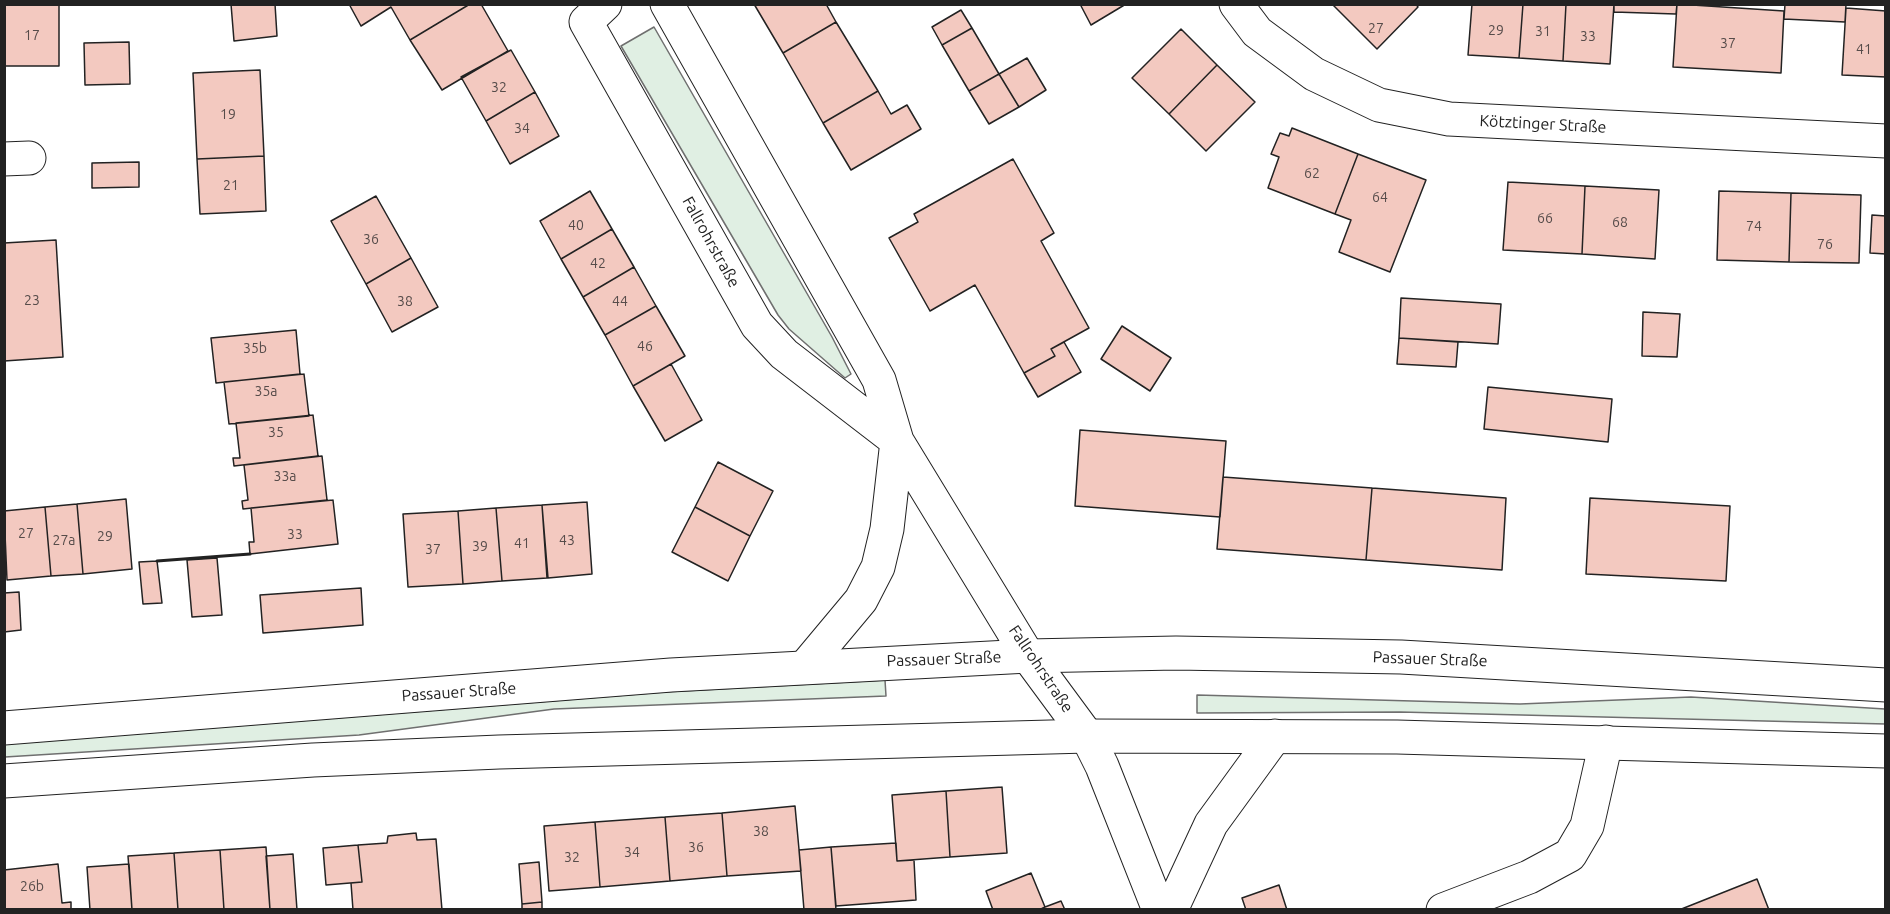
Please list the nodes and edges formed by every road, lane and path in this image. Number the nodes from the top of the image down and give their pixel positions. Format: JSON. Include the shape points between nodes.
{"nodes":[{"id":1,"x":605,"y":4,"type":"edge"},
{"id":2,"x":666,"y":4,"type":"edge"},
{"id":3,"x":1236,"y":4,"type":"edge"},
{"id":4,"x":1886,"y":141,"type":"edge"},
{"id":5,"x":897,"y":441,"type":"junction"},
{"id":6,"x":1028,"y":656,"type":"junction"},
{"id":7,"x":806,"y":667,"type":"junction"},
{"id":8,"x":1886,"y":685,"type":"edge"},
{"id":9,"x":4,"y":728,"type":"edge"},
{"id":10,"x":1087,"y":736,"type":"junction"},
{"id":11,"x":1275,"y":736,"type":"junction"},
{"id":12,"x":1606,"y":742,"type":"junction"},
{"id":13,"x":1886,"y":751,"type":"edge"},
{"id":14,"x":4,"y":781,"type":"edge"},
{"id":15,"x":1159,"y":909,"type":"edge"},
{"id":16,"x":1171,"y":909,"type":"edge"},
{"id":17,"x":1443,"y":909,"type":"edge"}],
"edges":[{"from":1,"to":5,"type":"main road","name":"Fallrohrstraße","via":[[586,22],[757,325],[784,354]]},
{"from":2,"to":5,"type":"main road","name":"Fallrohrstraße","via":[[879,380]]},
{"from":3,"to":4,"type":"main road","name":"Kötztinger Straße","via":[[1257,32],[1314,74],[1379,105],[1449,119]]},
{"from":5,"to":6,"type":"main road","name":"Fallrohrstraße"},
{"from":5,"to":7,"type":"main road","name":"Fallrohrstraße","via":[[887,529],[878,567],[861,600]]},
{"from":6,"to":7,"type":"main road","name":"Passauer Straße"},
{"from":6,"to":8,"type":"main road","name":"Passauer Straße","via":[[1176,653],[1401,657]]},
{"from":6,"to":10,"type":"main road","name":"Fallrohrstraße"},
{"from":7,"to":9,"type":"main road","name":"Passauer Straße"},
{"from":10,"to":11,"type":"main road"},
{"from":10,"to":14,"type":"main road","via":[[499,752]]},
{"from":10,"to":15,"type":"main road","name":"Fallrohrstraße"},
{"from":11,"to":12,"type":"main road"},
{"from":11,"to":16,"type":"main road","via":[[1211,824]]},
{"from":12,"to":13,"type":"main road"},
{"from":12,"to":17,"type":"main road","via":[[1587,826],[1570,855],[1529,877]]}]}
